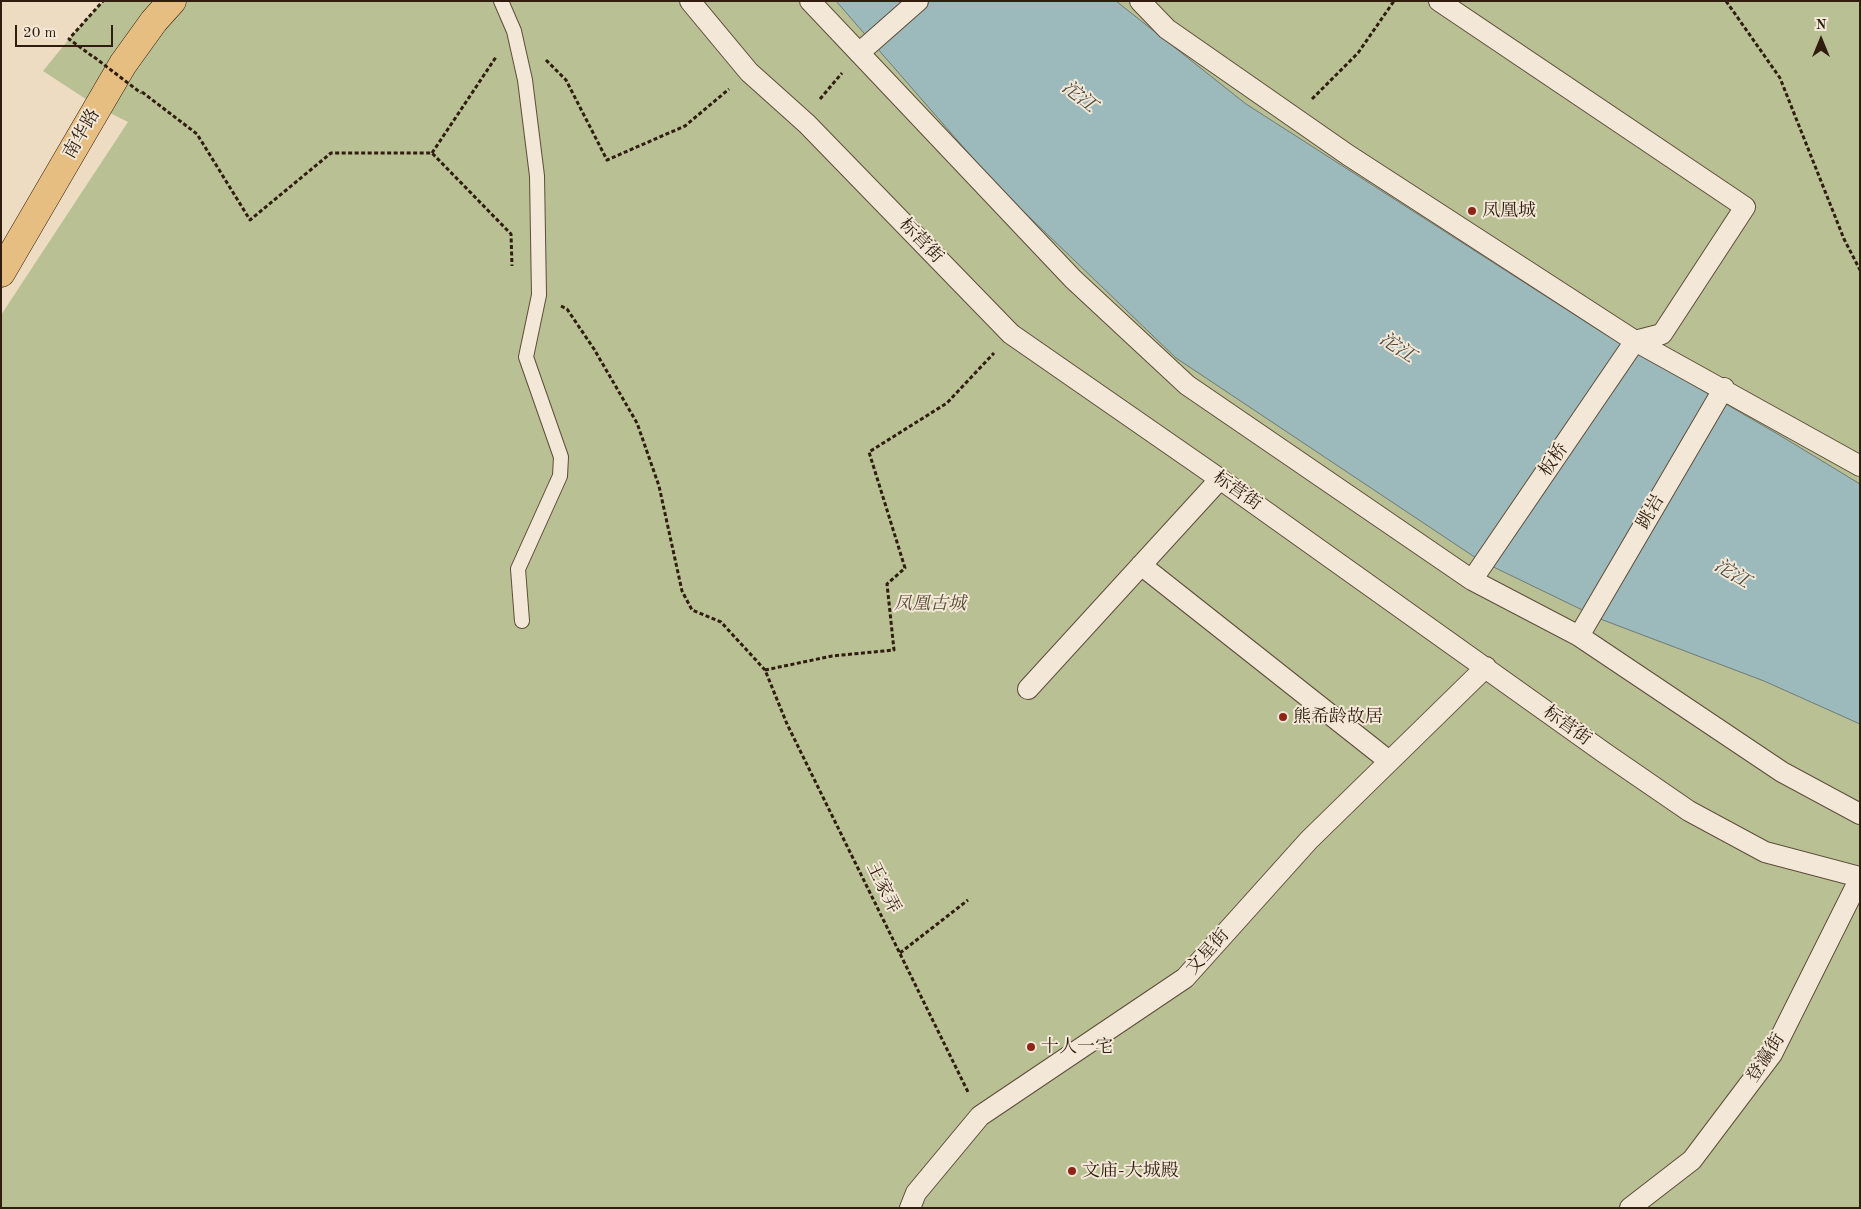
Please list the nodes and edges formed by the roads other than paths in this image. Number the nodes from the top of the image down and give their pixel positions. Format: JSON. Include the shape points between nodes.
{"nodes":[{"id":1,"x":172,"y":1,"type":"edge"},
{"id":2,"x":501,"y":1,"type":"edge"},
{"id":3,"x":690,"y":1,"type":"edge"},
{"id":4,"x":810,"y":1,"type":"edge"},
{"id":5,"x":918,"y":1,"type":"edge"},
{"id":6,"x":1140,"y":1,"type":"edge"},
{"id":7,"x":1439,"y":1,"type":"edge"},
{"id":8,"x":860,"y":53,"type":"junction"},
{"id":9,"x":1,"y":273,"type":"edge"},
{"id":10,"x":1636,"y":340,"type":"junction"},
{"id":11,"x":1724,"y":388,"type":"junction"},
{"id":12,"x":1860,"y":466,"type":"edge"},
{"id":13,"x":1220,"y":479,"type":"junction"},
{"id":14,"x":1141,"y":565,"type":"junction"},
{"id":15,"x":1472,"y":580,"type":"junction"},
{"id":16,"x":522,"y":621,"type":"dead end"},
{"id":17,"x":1579,"y":636,"type":"junction"},
{"id":18,"x":1486,"y":667,"type":"junction"},
{"id":19,"x":1028,"y":689,"type":"dead end"},
{"id":20,"x":1389,"y":761,"type":"junction"},
{"id":21,"x":1860,"y":814,"type":"edge"},
{"id":22,"x":1860,"y":878,"type":"edge"},
{"id":23,"x":910,"y":1208,"type":"edge"},
{"id":24,"x":1630,"y":1208,"type":"edge"}],
"edges":[{"from":1,"to":9,"type":"main road","name":"南华路","via":[[123,64]]},
{"from":2,"to":16,"type":"lane","via":[[514,30],[525,80],[537,176],[539,295],[526,357],[561,457],[560,476],[518,569]]},
{"from":3,"to":13,"type":"street","name":"标营街","via":[[749,72],[807,124],[1011,334]]},
{"from":4,"to":8,"type":"street"},
{"from":5,"to":8,"type":"street"},
{"from":6,"to":10,"type":"street","via":[[1167,29],[1348,155]]},
{"from":7,"to":10,"type":"street","via":[[1745,207],[1662,334]]},
{"from":8,"to":15,"type":"street","via":[[1072,278],[1187,385]]},
{"from":10,"to":11,"type":"street"},
{"from":10,"to":15,"type":"street","name":"板桥"},
{"from":11,"to":12,"type":"street"},
{"from":11,"to":17,"type":"street","name":"跳岩"},
{"from":13,"to":14,"type":"street"},
{"from":13,"to":18,"type":"street","name":"标营街"},
{"from":14,"to":19,"type":"street"},
{"from":14,"to":20,"type":"street"},
{"from":15,"to":17,"type":"street"},
{"from":17,"to":21,"type":"street","via":[[1782,772]]},
{"from":18,"to":20,"type":"street","name":"文星街"},
{"from":18,"to":22,"type":"street","name":"标营街","via":[[1689,811],[1765,852]]},
{"from":20,"to":23,"type":"street","name":"文星街","via":[[1308,840],[1185,978],[980,1116],[916,1193]]},
{"from":22,"to":24,"type":"street","name":"登瀛街","via":[[1772,1054],[1692,1160]]}]}
